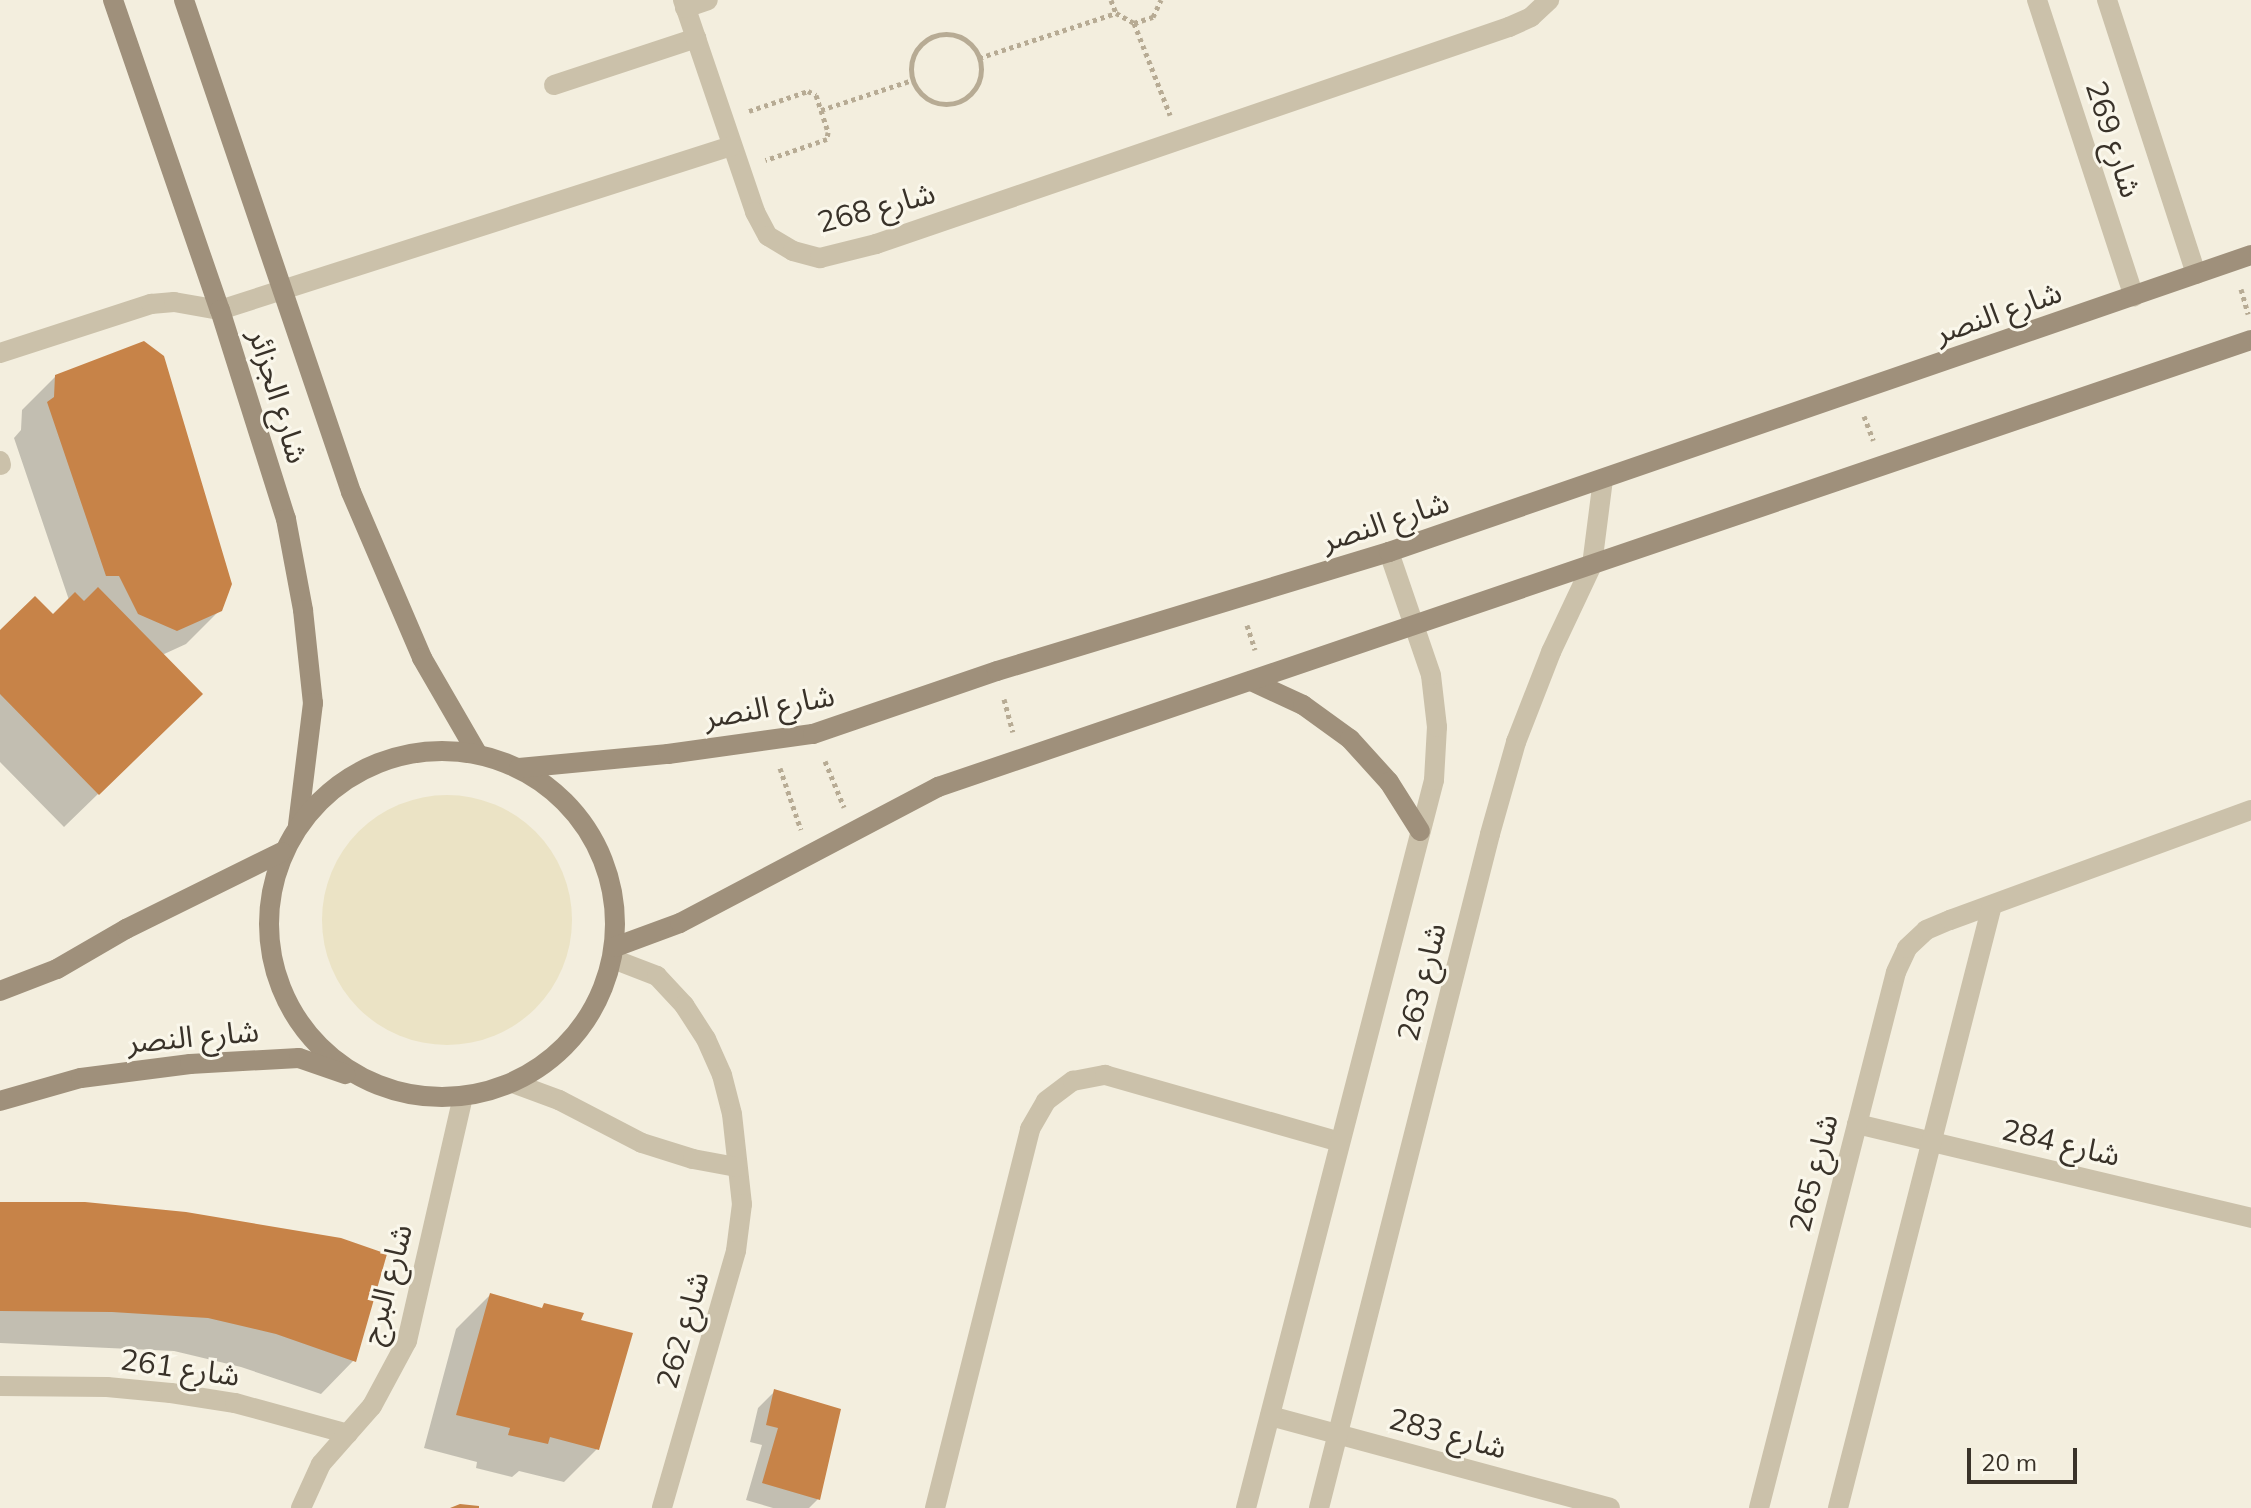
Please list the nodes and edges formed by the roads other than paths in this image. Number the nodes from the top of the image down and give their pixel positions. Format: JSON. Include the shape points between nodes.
{"nodes":[{"id":1,"x":113,"y":0,"type":"edge"},
{"id":2,"x":184,"y":0,"type":"edge"},
{"id":3,"x":708,"y":0,"type":"edge"},
{"id":4,"x":1549,"y":0,"type":"edge"},
{"id":5,"x":2037,"y":0,"type":"edge"},
{"id":6,"x":2107,"y":0,"type":"edge"},
{"id":7,"x":684,"y":4,"type":"edge"},
{"id":8,"x":696,"y":38,"type":"junction"},
{"id":9,"x":554,"y":85,"type":"dead end"},
{"id":10,"x":731,"y":146,"type":"junction"},
{"id":11,"x":2251,"y":255,"type":"edge"},
{"id":12,"x":2196,"y":274,"type":"junction"},
{"id":13,"x":281,"y":290,"type":"junction"},
{"id":14,"x":2134,"y":297,"type":"junction"},
{"id":15,"x":220,"y":310,"type":"junction"},
{"id":16,"x":2251,"y":340,"type":"edge"},
{"id":17,"x":0,"y":353,"type":"edge"},
{"id":18,"x":1603,"y":479,"type":"junction"},
{"id":19,"x":1389,"y":552,"type":"junction"},
{"id":20,"x":1592,"y":565,"type":"junction"},
{"id":21,"x":1415,"y":625,"type":"junction"},
{"id":22,"x":1257,"y":679,"type":"junction"},
{"id":23,"x":477,"y":753,"type":"junction"},
{"id":24,"x":519,"y":768,"type":"junction"},
{"id":25,"x":2251,"y":810,"type":"edge"},
{"id":26,"x":298,"y":825,"type":"junction"},
{"id":27,"x":1420,"y":831,"type":"junction"},
{"id":28,"x":282,"y":852,"type":"junction"},
{"id":29,"x":1992,"y":905,"type":"junction"},
{"id":30,"x":614,"y":953,"type":"junction"},
{"id":31,"x":0,"y":991,"type":"edge"},
{"id":32,"x":513,"y":1083,"type":"junction"},
{"id":33,"x":389,"y":1089,"type":"junction"},
{"id":34,"x":463,"y":1097,"type":"junction"},
{"id":35,"x":0,"y":1101,"type":"edge"},
{"id":36,"x":1857,"y":1124,"type":"junction"},
{"id":37,"x":1931,"y":1141,"type":"junction"},
{"id":38,"x":1340,"y":1142,"type":"junction"},
{"id":39,"x":736,"y":1167,"type":"junction"},
{"id":40,"x":2251,"y":1218,"type":"edge"},
{"id":41,"x":0,"y":1386,"type":"edge"},
{"id":42,"x":1270,"y":1416,"type":"junction"},
{"id":43,"x":348,"y":1434,"type":"junction"},
{"id":44,"x":1338,"y":1434,"type":"junction"},
{"id":45,"x":301,"y":1508,"type":"edge"},
{"id":46,"x":662,"y":1508,"type":"edge"},
{"id":47,"x":935,"y":1508,"type":"edge"},
{"id":48,"x":1246,"y":1508,"type":"edge"},
{"id":49,"x":1319,"y":1508,"type":"edge"},
{"id":50,"x":1610,"y":1508,"type":"edge"},
{"id":51,"x":1759,"y":1508,"type":"edge"},
{"id":52,"x":1838,"y":1508,"type":"edge"}],
"edges":[{"from":1,"to":15,"type":"street","name":"شارع الجزائر"},
{"from":2,"to":13,"type":"street","name":"شارع الجزائر"},
{"from":3,"to":7,"type":"street"},
{"from":4,"to":10,"type":"street","name":"شارع 268","via":[[1531,17],[1509,27],[876,244],[820,258],[793,251],[768,236]]},
{"from":5,"to":14,"type":"street","name":"شارع 269"},
{"from":6,"to":12,"type":"street","name":"شارع 269"},
{"from":7,"to":8,"type":"street","name":"شارع 268"},
{"from":8,"to":9,"type":"street"},
{"from":8,"to":10,"type":"street","name":"شارع 268"},
{"from":10,"to":13,"type":"street"},
{"from":11,"to":12,"type":"street","name":"شارع النصر"},
{"from":12,"to":14,"type":"street","name":"شارع النصر"},
{"from":13,"to":15,"type":"street"},
{"from":13,"to":23,"type":"street","name":"شارع الجزائر","via":[[363,519],[422,658]]},
{"from":14,"to":18,"type":"street","name":"شارع النصر"},
{"from":15,"to":17,"type":"street","via":[[151,304]]},
{"from":15,"to":26,"type":"street","name":"شارع الجزائر","via":[[286,519],[303,610],[313,703]]},
{"from":16,"to":20,"type":"street"},
{"from":18,"to":19,"type":"street","name":"شارع النصر"},
{"from":18,"to":20,"type":"street","name":"شارع 263"},
{"from":19,"to":21,"type":"street","name":"شارع 263"},
{"from":19,"to":24,"type":"street","name":"شارع النصر","via":[[997,671],[813,734]]},
{"from":20,"to":21,"type":"street"},
{"from":20,"to":44,"type":"street","name":"شارع 263","via":[[1516,742]]},
{"from":21,"to":22,"type":"street"},
{"from":21,"to":27,"type":"street","name":"شارع 263","via":[[1431,675],[1437,727],[1434,780]]},
{"from":22,"to":27,"type":"street","via":[[1350,739],[1389,782]]},
{"from":22,"to":30,"type":"street","via":[[938,787]]},
{"from":23,"to":24,"type":"street"},
{"from":23,"to":26,"type":"street","via":[[437,750],[383,760],[325,794]]},
{"from":24,"to":30,"type":"street","via":[[563,798],[596,842],[614,893]]},
{"from":25,"to":29,"type":"street","name":"شارع 265"},
{"from":26,"to":28,"type":"street"},
{"from":27,"to":38,"type":"street","name":"شارع 263"},
{"from":28,"to":31,"type":"street","via":[[57,969]]},
{"from":28,"to":33,"type":"street","via":[[269,899],[269,948],[282,994],[308,1036],[344,1069]]},
{"from":29,"to":36,"type":"street","name":"شارع 265","via":[[1926,930],[1907,948],[1896,972]]},
{"from":29,"to":37,"type":"street"},
{"from":30,"to":32,"type":"street","via":[[594,1010],[559,1053]]},
{"from":30,"to":39,"type":"street","name":"شارع 262","via":[[657,976],[706,1039],[732,1114]]},
{"from":32,"to":34,"type":"street"},
{"from":32,"to":39,"type":"street","via":[[642,1143]]},
{"from":33,"to":34,"type":"street","via":[[425,1097]]},
{"from":33,"to":35,"type":"street","name":"شارع النصر","via":[[299,1058],[81,1078]]},
{"from":34,"to":43,"type":"street","name":"شارع البرج","via":[[407,1341],[391,1375]]},
{"from":36,"to":37,"type":"street","name":"شارع 284"},
{"from":36,"to":51,"type":"street","name":"شارع 265"},
{"from":37,"to":40,"type":"street","name":"شارع 284"},
{"from":37,"to":52,"type":"street"},
{"from":38,"to":42,"type":"street","name":"شارع 263"},
{"from":38,"to":47,"type":"street","via":[[1105,1075],[1073,1081],[1046,1101],[1030,1129]]},
{"from":39,"to":46,"type":"street","name":"شارع 262","via":[[742,1204],[736,1251]]},
{"from":41,"to":43,"type":"street","name":"شارع 261","via":[[171,1393],[235,1403]]},
{"from":42,"to":44,"type":"street","name":"شارع 283"},
{"from":42,"to":48,"type":"street","name":"شارع 263"},
{"from":43,"to":45,"type":"street","name":"شارع البرج","via":[[321,1464]]},
{"from":44,"to":49,"type":"street","name":"شارع 263"},
{"from":44,"to":50,"type":"street","name":"شارع 283"}]}
